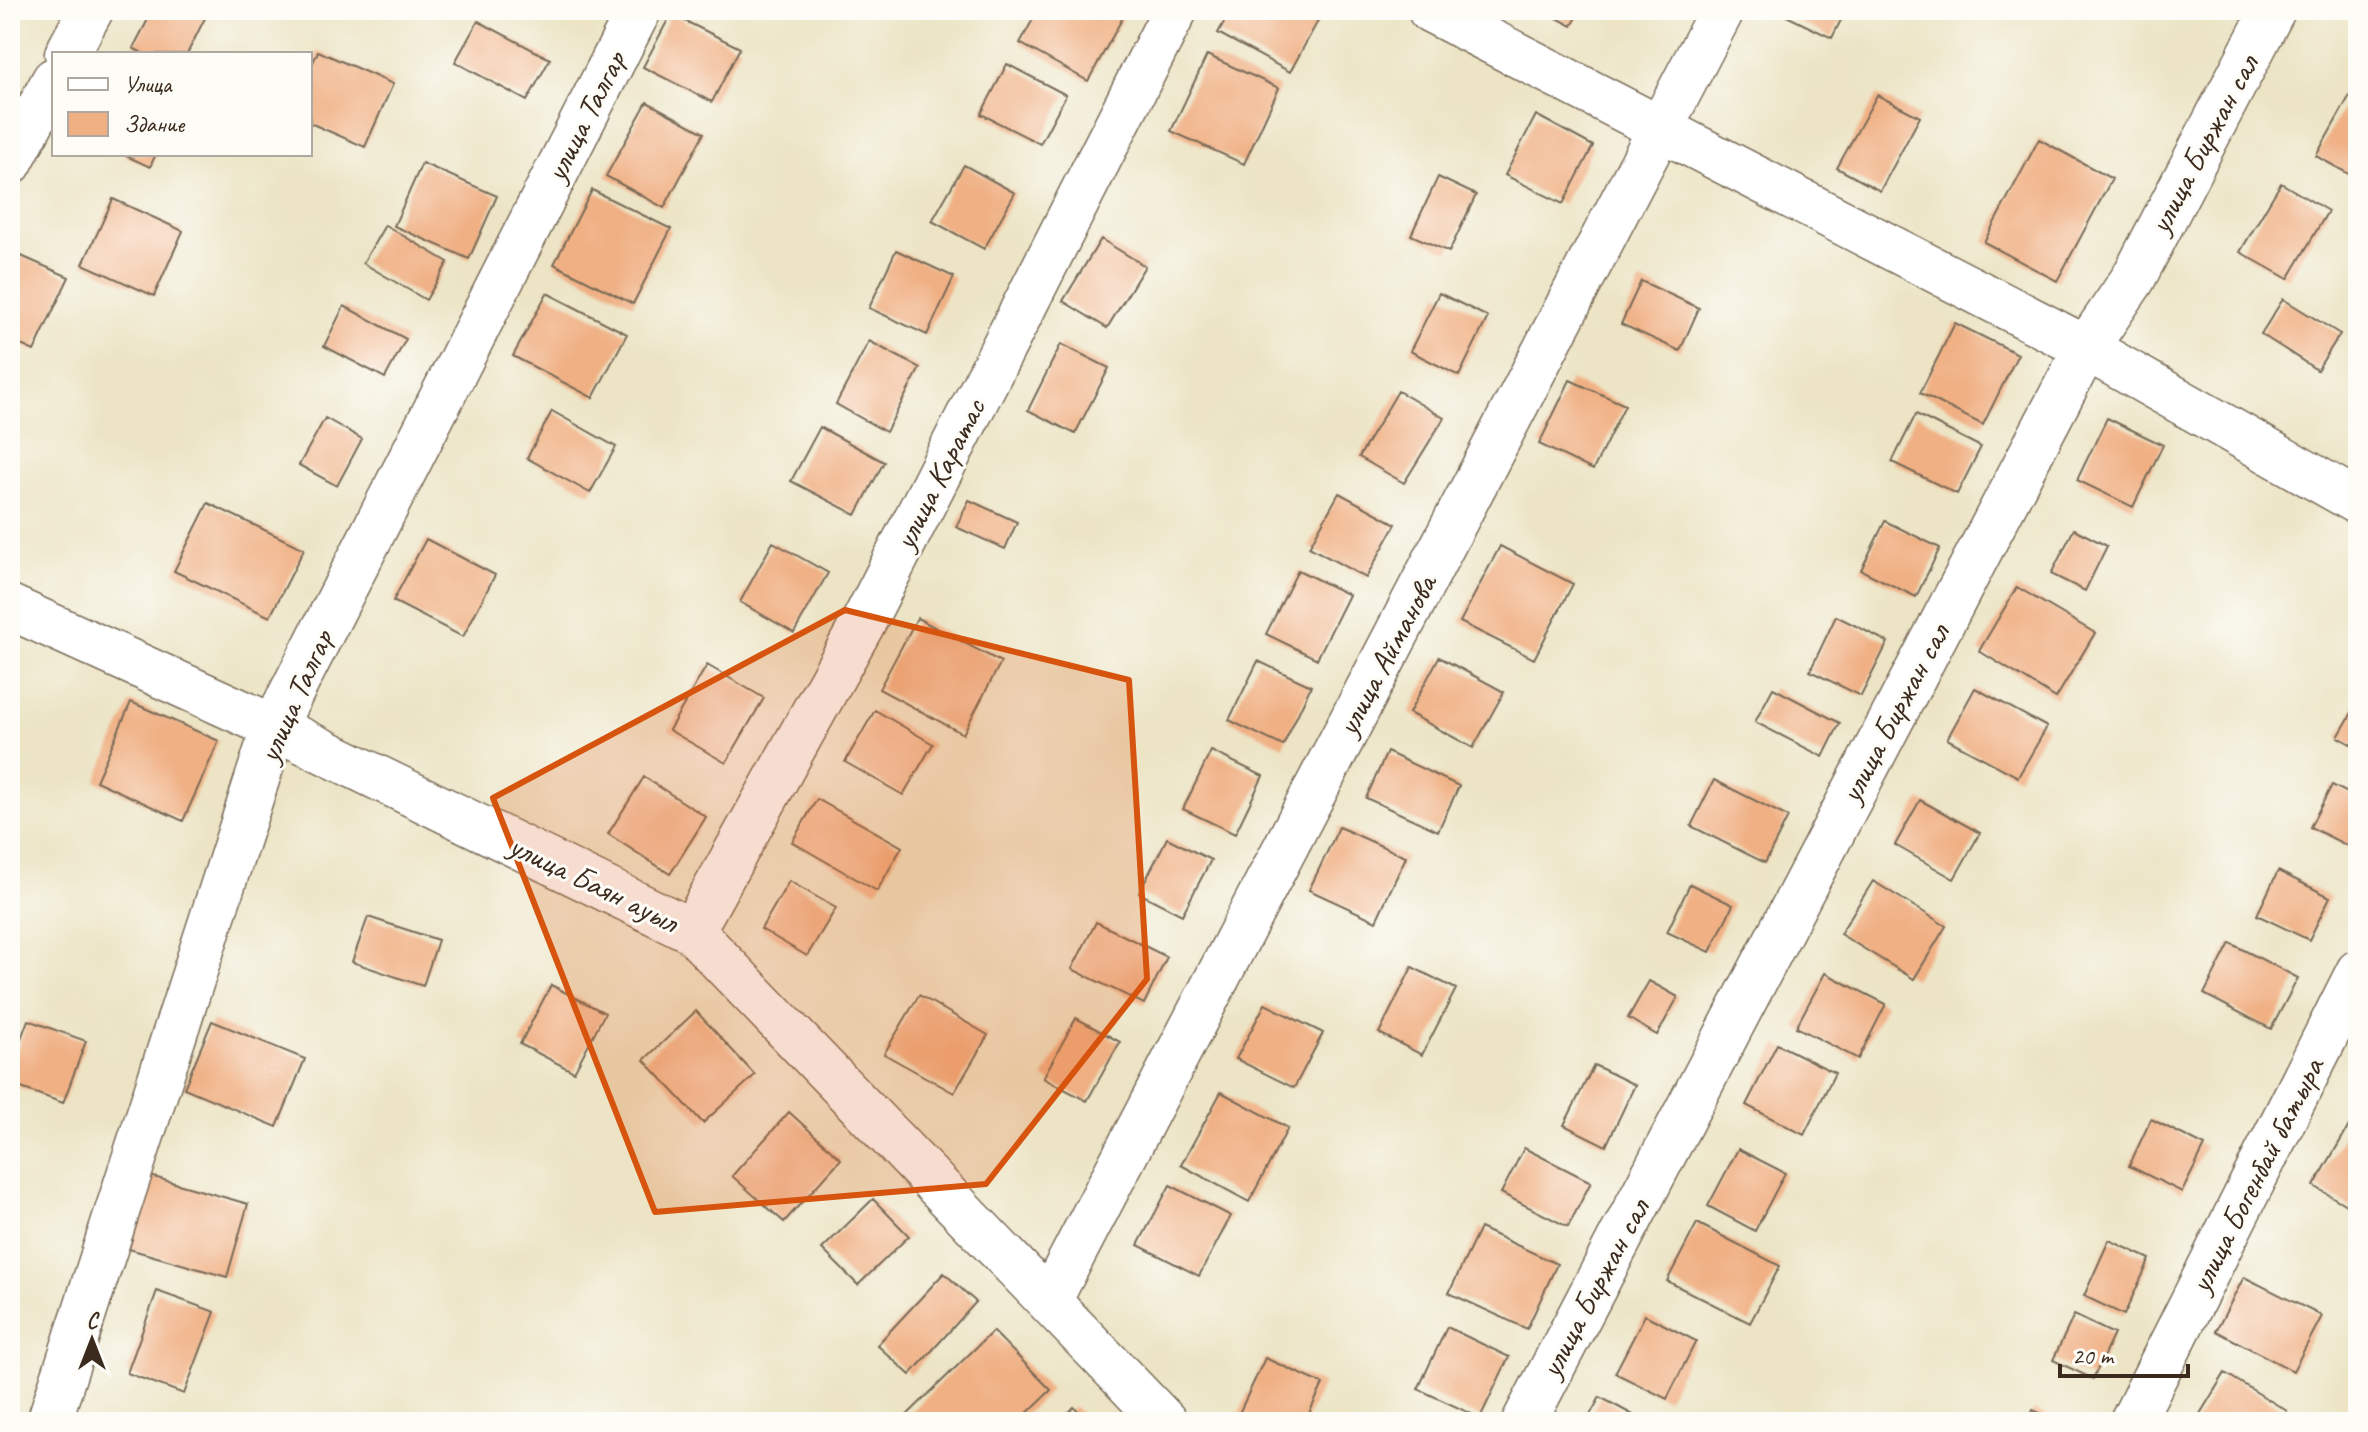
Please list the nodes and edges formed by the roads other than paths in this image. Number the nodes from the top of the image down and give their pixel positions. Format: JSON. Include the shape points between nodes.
{"nodes":[{"id":1,"x":91,"y":10,"type":"edge"},
{"id":2,"x":639,"y":10,"type":"edge"},
{"id":3,"x":1175,"y":10,"type":"edge"},
{"id":4,"x":1430,"y":10,"type":"edge"},
{"id":5,"x":1722,"y":10,"type":"edge"},
{"id":6,"x":2273,"y":10,"type":"edge"},
{"id":7,"x":68,"y":52,"type":"edge"},
{"id":8,"x":52,"y":84,"type":"edge"},
{"id":9,"x":1660,"y":129,"type":"junction"},
{"id":10,"x":10,"y":163,"type":"edge"},
{"id":11,"x":2086,"y":348,"type":"junction"},
{"id":12,"x":2358,"y":502,"type":"edge"},
{"id":13,"x":10,"y":607,"type":"edge"},
{"id":14,"x":274,"y":727,"type":"junction"},
{"id":15,"x":692,"y":931,"type":"junction"},
{"id":16,"x":2358,"y":972,"type":"edge"},
{"id":17,"x":1049,"y":1301,"type":"junction"},
{"id":18,"x":49,"y":1422,"type":"edge"},
{"id":19,"x":1165,"y":1422,"type":"edge"},
{"id":20,"x":1524,"y":1422,"type":"edge"},
{"id":21,"x":2132,"y":1422,"type":"edge"}],
"edges":[{"from":1,"to":7,"type":"street"},
{"from":2,"to":14,"type":"street","name":"улица Талгар"},
{"from":3,"to":15,"type":"street","name":"улица Каратас","via":[[863,623]]},
{"from":4,"to":9,"type":"street"},
{"from":5,"to":9,"type":"street","name":"улица Айманова"},
{"from":6,"to":11,"type":"street","name":"улица Биржан сал","via":[[2133,279]]},
{"from":8,"to":10,"type":"street"},
{"from":9,"to":11,"type":"street"},
{"from":9,"to":17,"type":"street","name":"улица Айманова"},
{"from":11,"to":12,"type":"street"},
{"from":11,"to":20,"type":"street","name":"улица Биржан сал"},
{"from":13,"to":14,"type":"street","name":"улица Баян ауыл"},
{"from":14,"to":15,"type":"street","name":"улица Баян ауыл"},
{"from":14,"to":18,"type":"street","name":"улица Талгар"},
{"from":15,"to":17,"type":"street","name":"улица Баян ауыл"},
{"from":16,"to":21,"type":"street","name":"улица Богенбай батыра"},
{"from":17,"to":19,"type":"street","name":"улица Баян ауыл"}]}
